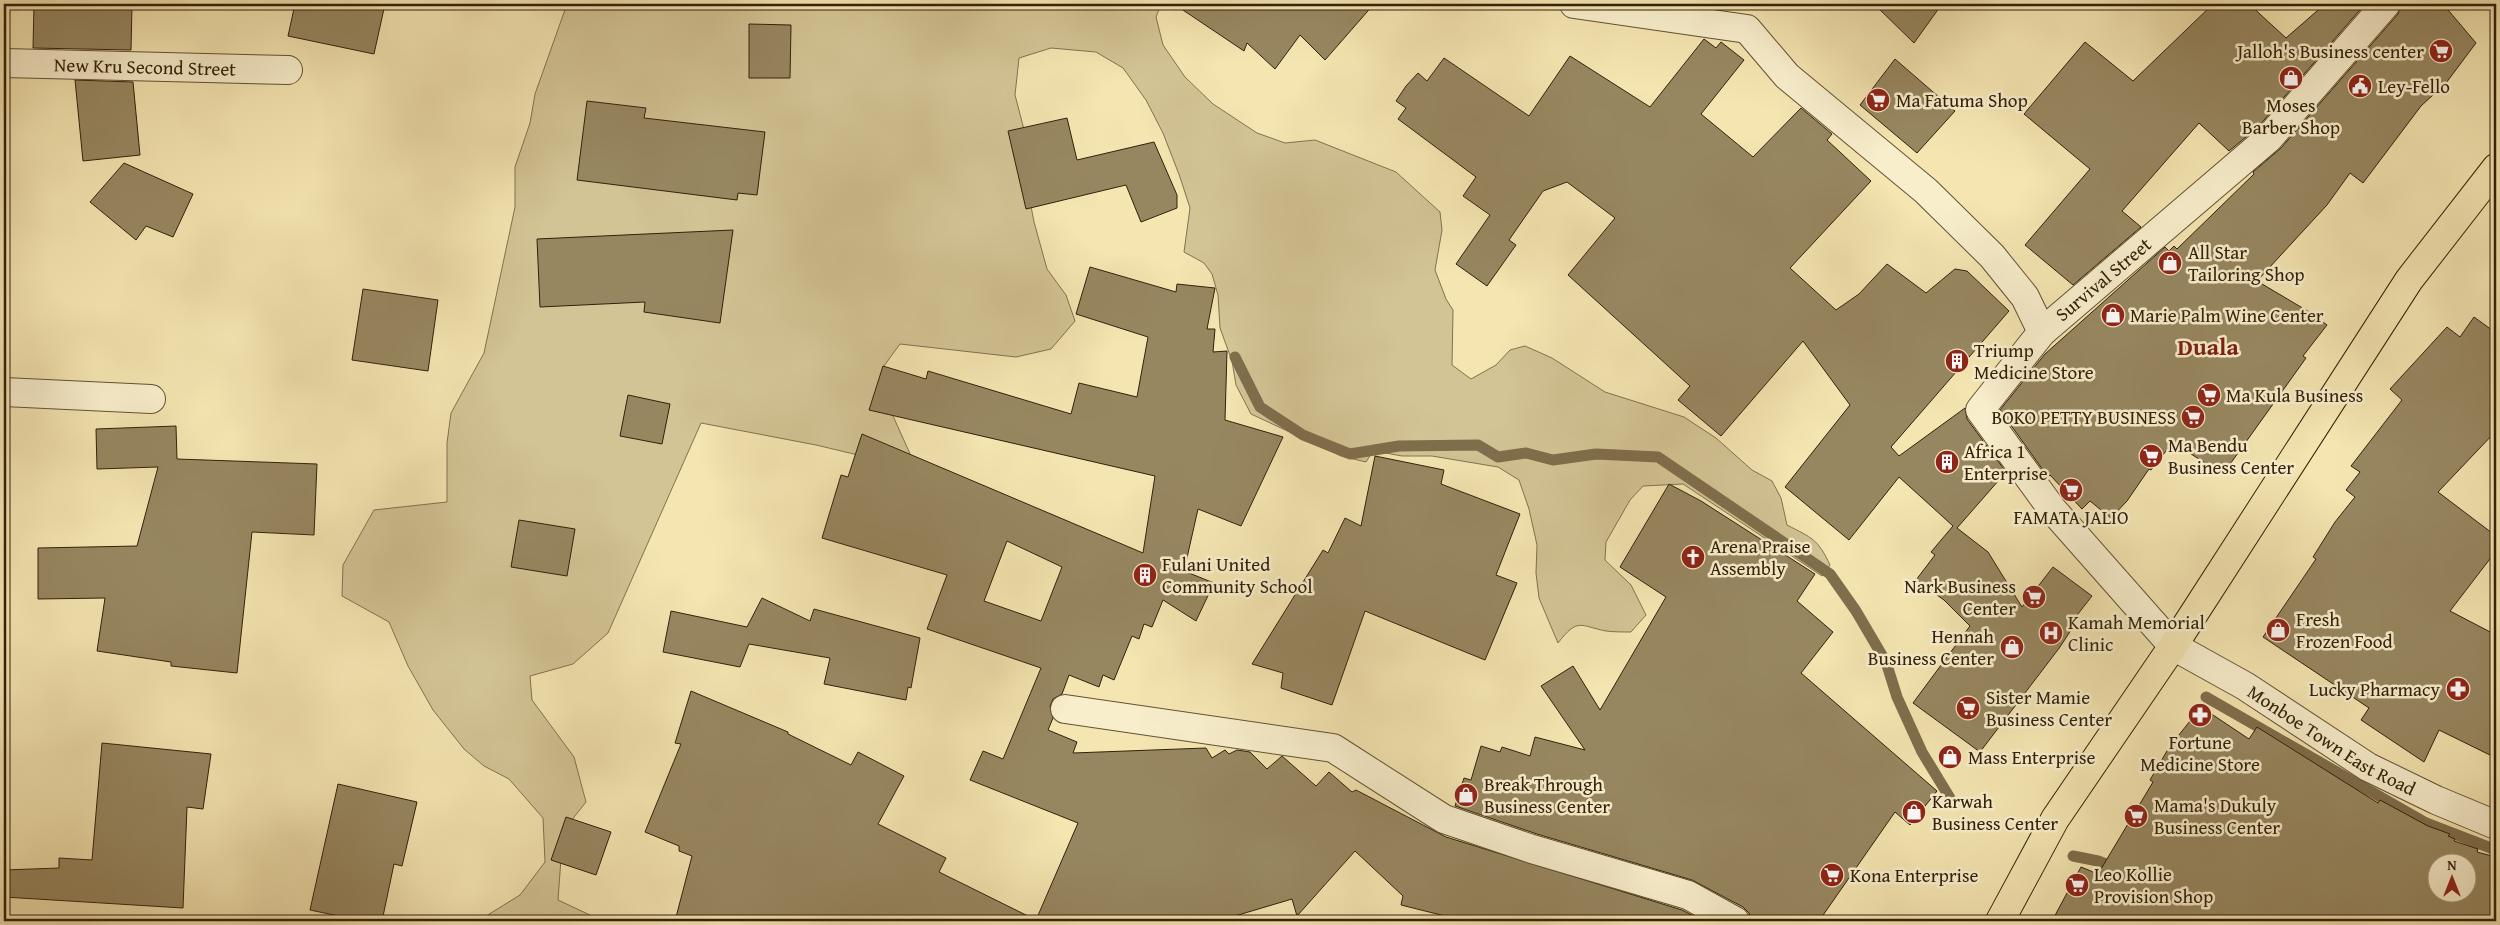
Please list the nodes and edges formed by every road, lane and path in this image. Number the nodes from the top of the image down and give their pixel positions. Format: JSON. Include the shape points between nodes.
{"nodes":[{"id":1,"x":1574,"y":4,"type":"edge"},
{"id":2,"x":2386,"y":4,"type":"edge"},
{"id":3,"x":4,"y":63,"type":"edge"},
{"id":4,"x":288,"y":70,"type":"dead end"},
{"id":5,"x":2496,"y":168,"type":"edge"},
{"id":6,"x":2042,"y":332,"type":"junction"},
{"id":7,"x":4,"y":392,"type":"edge"},
{"id":8,"x":151,"y":399,"type":"dead end"},
{"id":9,"x":2173,"y":646,"type":"junction"},
{"id":10,"x":1066,"y":709,"type":"dead end"},
{"id":11,"x":2496,"y":825,"type":"edge"},
{"id":12,"x":1735,"y":921,"type":"edge"},
{"id":13,"x":2000,"y":921,"type":"edge"}],
"edges":[{"from":1,"to":6,"type":"street","via":[[1748,29],[1787,76],[1926,190],[1992,256],[2025,297]]},
{"from":2,"to":6,"type":"street","name":"Survival Street","via":[[2269,138]]},
{"from":3,"to":4,"type":"street","name":"New Kru Second Street"},
{"from":5,"to":9,"type":"highway","via":[[2409,280]]},
{"from":6,"to":9,"type":"street","name":"Survival Street","via":[[1980,410],[2052,509]]},
{"from":7,"to":8,"type":"street"},
{"from":9,"to":11,"type":"street","name":"Monboe Town East Road","via":[[2245,686],[2368,767]]},
{"from":9,"to":13,"type":"highway","via":[[2055,819]]},
{"from":10,"to":12,"type":"street","via":[[1334,748],[1444,819],[1688,895]]}]}
